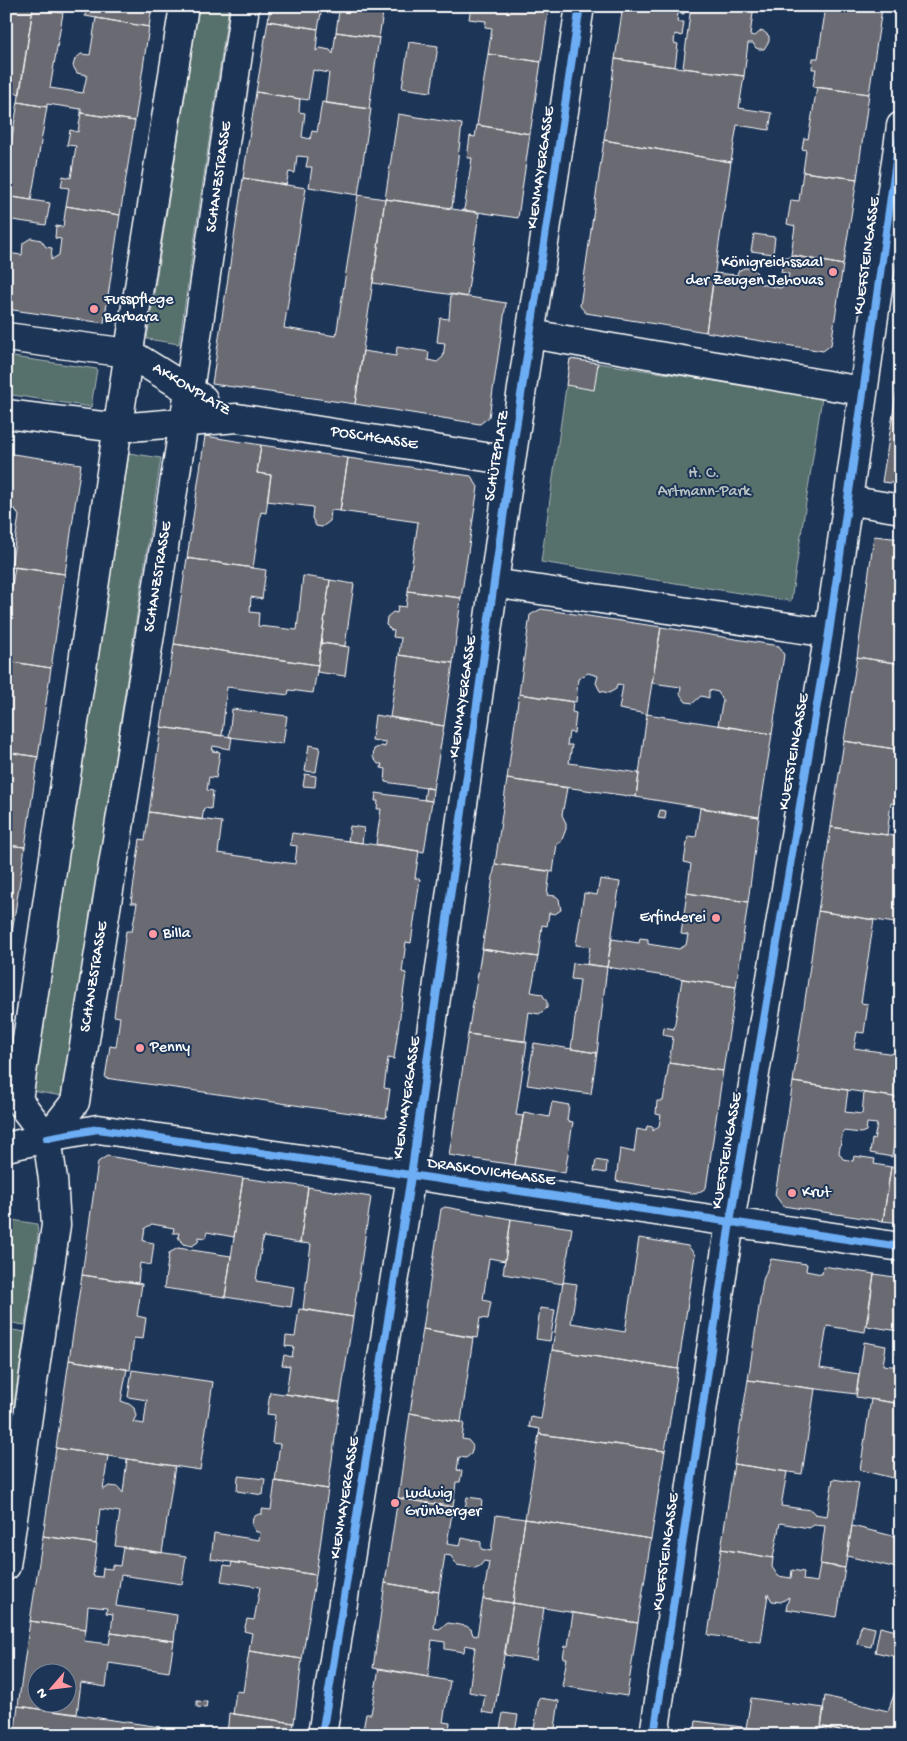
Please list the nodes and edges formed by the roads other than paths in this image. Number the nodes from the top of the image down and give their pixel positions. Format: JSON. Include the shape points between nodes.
{"nodes":[{"id":1,"x":184,"y":6,"type":"edge"},
{"id":2,"x":245,"y":6,"type":"edge"},
{"id":3,"x":580,"y":6,"type":"edge"},
{"id":4,"x":901,"y":126,"type":"edge"},
{"id":5,"x":531,"y":334,"type":"junction"},
{"id":6,"x":6,"y":336,"type":"edge"},
{"id":7,"x":129,"y":353,"type":"junction"},
{"id":8,"x":189,"y":391,"type":"junction"},
{"id":9,"x":862,"y":391,"type":"junction"},
{"id":10,"x":6,"y":414,"type":"edge"},
{"id":11,"x":237,"y":418,"type":"junction"},
{"id":12,"x":184,"y":422,"type":"junction"},
{"id":13,"x":118,"y":428,"type":"junction"},
{"id":14,"x":511,"y":461,"type":"junction"},
{"id":15,"x":847,"y":500,"type":"junction"},
{"id":16,"x":901,"y":509,"type":"edge"},
{"id":17,"x":493,"y":583,"type":"junction"},
{"id":18,"x":829,"y":633,"type":"junction"},
{"id":19,"x":47,"y":1138,"type":"junction"},
{"id":20,"x":6,"y":1147,"type":"edge"},
{"id":21,"x":411,"y":1176,"type":"junction"},
{"id":22,"x":730,"y":1222,"type":"junction"},
{"id":23,"x":901,"y":1247,"type":"edge"},
{"id":24,"x":6,"y":1566,"type":"edge"},
{"id":25,"x":322,"y":1735,"type":"edge"},
{"id":26,"x":654,"y":1735,"type":"edge"}],
"edges":[{"from":1,"to":7,"type":"street"},
{"from":2,"to":8,"type":"street","name":"SCHANZSTRASSE"},
{"from":3,"to":5,"type":"street","name":"KIENMAYERGASSE"},
{"from":4,"to":9,"type":"street","name":"KUEFSTEINGASSE"},
{"from":5,"to":9,"type":"street"},
{"from":5,"to":14,"type":"street","name":"SCHÜTZPLATZ"},
{"from":6,"to":7,"type":"street","name":"AKKONPLATZ"},
{"from":7,"to":8,"type":"street","name":"AKKONPLATZ"},
{"from":7,"to":13,"type":"street"},
{"from":8,"to":11,"type":"street","name":"AKKONPLATZ"},
{"from":8,"to":12,"type":"street","name":"SCHANZSTRASSE"},
{"from":9,"to":15,"type":"street"},
{"from":10,"to":13,"type":"street","name":"AKKONPLATZ"},
{"from":11,"to":12,"type":"street","name":"AKKONPLATZ"},
{"from":11,"to":14,"type":"street","name":"POSCHGASSE"},
{"from":12,"to":13,"type":"street","name":"AKKONPLATZ"},
{"from":12,"to":19,"type":"street","name":"SCHANZSTRASSE","via":[[76,1102]]},
{"from":13,"to":19,"type":"street","via":[[18,1100]]},
{"from":14,"to":17,"type":"street","name":"SCHÜTZPLATZ"},
{"from":15,"to":16,"type":"street"},
{"from":15,"to":18,"type":"street"},
{"from":17,"to":18,"type":"street"},
{"from":17,"to":21,"type":"street","name":"KIENMAYERGASSE"},
{"from":18,"to":22,"type":"street","name":"KUEFSTEINGASSE"},
{"from":19,"to":20,"type":"street","name":"DRASKOVICHGASSE"},
{"from":19,"to":21,"type":"street","name":"DRASKOVICHGASSE","via":[[98,1129]]},
{"from":19,"to":24,"type":"street","via":[[56,1224]]},
{"from":21,"to":22,"type":"street","name":"DRASKOVICHGASSE"},
{"from":21,"to":25,"type":"street","name":"KIENMAYERGASSE"},
{"from":22,"to":23,"type":"street","name":"DRASKOVICHGASSE"},
{"from":22,"to":26,"type":"street","name":"KUEFSTEINGASSE"}]}
